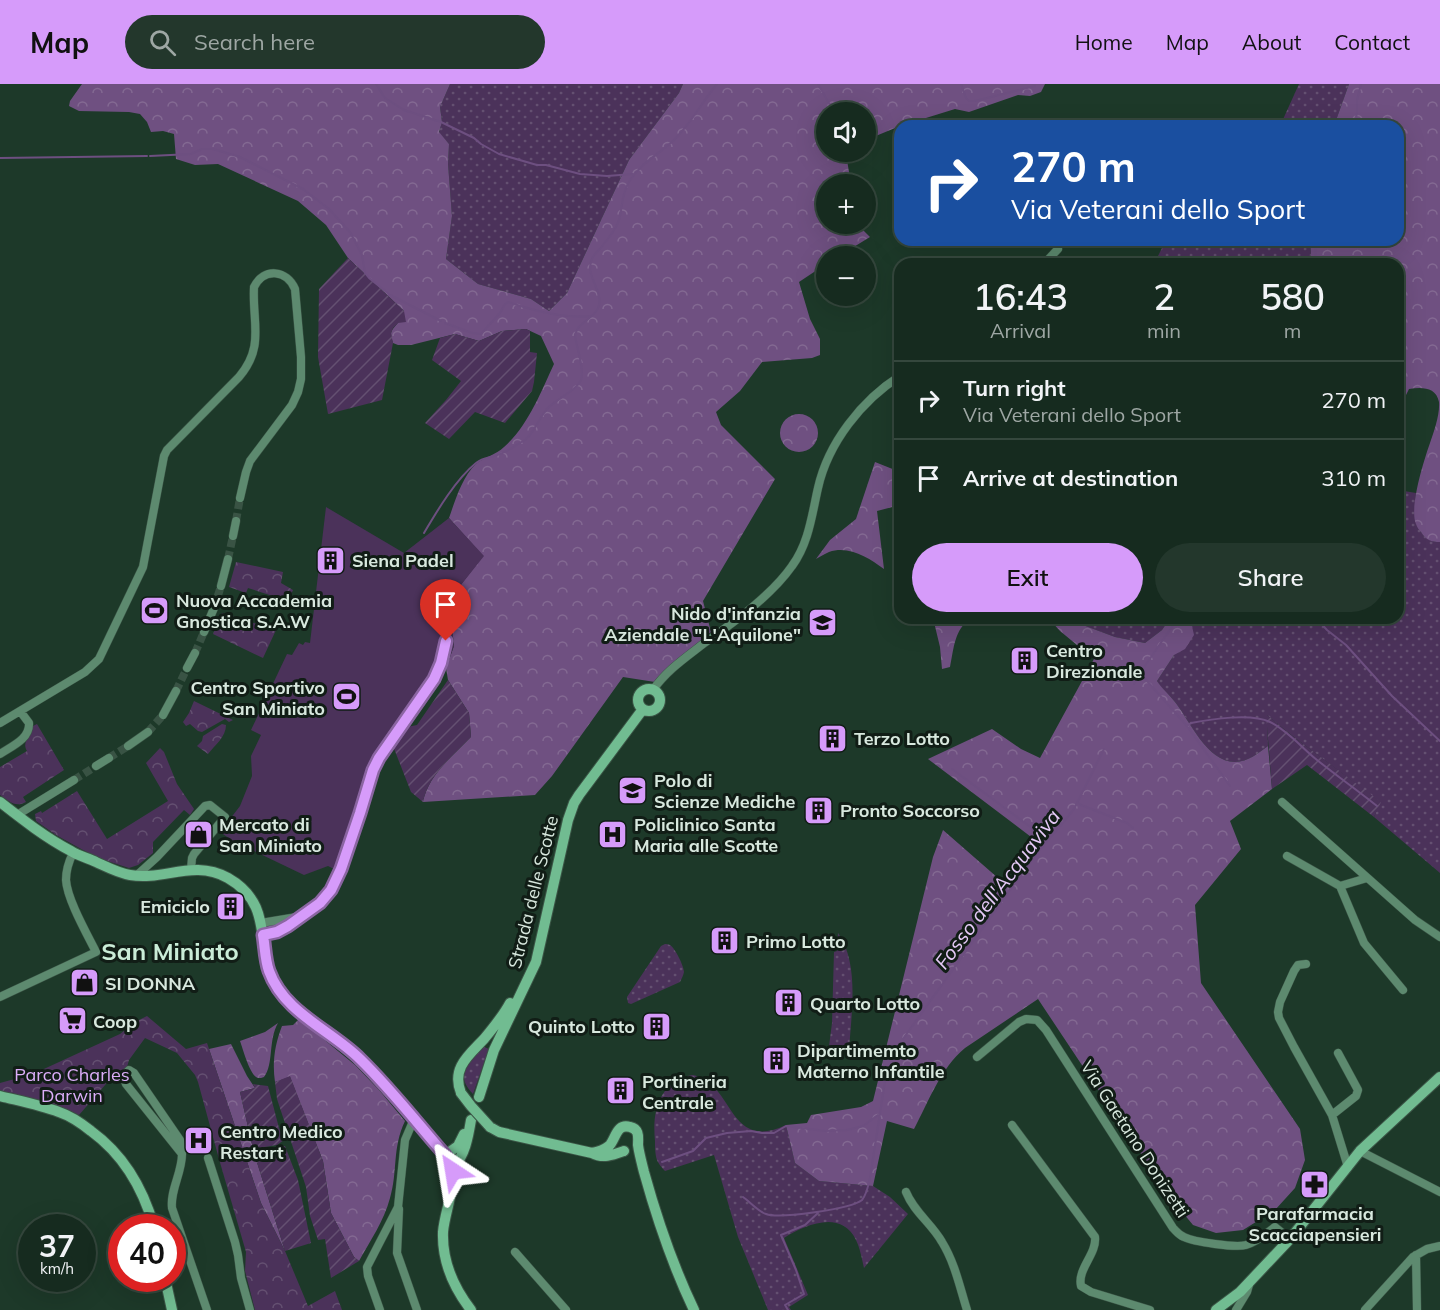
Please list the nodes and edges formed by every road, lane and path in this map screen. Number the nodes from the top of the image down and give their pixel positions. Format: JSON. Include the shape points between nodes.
{"nodes":[{"id":1,"x":1058,"y":249,"type":"dead end"},
{"id":2,"x":1050,"y":258,"type":"edge"},
{"id":3,"x":894,"y":380,"type":"edge"},
{"id":4,"x":240,"y":498,"type":"tunnel mouth"},
{"id":5,"x":236,"y":521,"type":"tunnel mouth"},
{"id":6,"x":233,"y":536,"type":"tunnel mouth"},
{"id":7,"x":228,"y":559,"type":"tunnel mouth"},
{"id":8,"x":221,"y":586,"type":"tunnel mouth"},
{"id":9,"x":436,"y":592,"type":"dead end"},
{"id":10,"x":214,"y":608,"type":"tunnel mouth"},
{"id":11,"x":204,"y":632,"type":"tunnel mouth"},
{"id":12,"x":195,"y":653,"type":"tunnel mouth"},
{"id":13,"x":187,"y":668,"type":"tunnel mouth"},
{"id":14,"x":652,"y":690,"type":"junction"},
{"id":15,"x":176,"y":691,"type":"tunnel mouth"},
{"id":16,"x":643,"y":709,"type":"junction"},
{"id":17,"x":20,"y":711,"type":"junction"},
{"id":18,"x":162,"y":715,"type":"tunnel mouth"},
{"id":19,"x":0,"y":723,"type":"edge"},
{"id":20,"x":148,"y":732,"type":"tunnel mouth"},
{"id":21,"x":128,"y":746,"type":"tunnel mouth"},
{"id":22,"x":0,"y":754,"type":"edge"},
{"id":23,"x":109,"y":758,"type":"tunnel mouth"},
{"id":24,"x":96,"y":766,"type":"tunnel mouth"},
{"id":25,"x":74,"y":780,"type":"tunnel mouth"},
{"id":26,"x":0,"y":802,"type":"edge"},
{"id":27,"x":1282,"y":802,"type":"dead end"},
{"id":28,"x":17,"y":815,"type":"junction"},
{"id":29,"x":74,"y":853,"type":"junction"},
{"id":30,"x":1287,"y":856,"type":"dead end"},
{"id":31,"x":157,"y":857,"type":"junction"},
{"id":32,"x":191,"y":869,"type":"junction"},
{"id":33,"x":158,"y":874,"type":"junction"},
{"id":34,"x":136,"y":876,"type":"junction"},
{"id":35,"x":1367,"y":878,"type":"junction"},
{"id":36,"x":1340,"y":886,"type":"junction"},
{"id":37,"x":304,"y":914,"type":"junction"},
{"id":38,"x":261,"y":923,"type":"junction"},
{"id":39,"x":263,"y":935,"type":"junction"},
{"id":40,"x":1440,"y":937,"type":"edge"},
{"id":41,"x":1306,"y":964,"type":"dead end"},
{"id":42,"x":528,"y":980,"type":"junction"},
{"id":43,"x":1403,"y":990,"type":"dead end"},
{"id":44,"x":0,"y":997,"type":"edge"},
{"id":45,"x":483,"y":1040,"type":"junction"},
{"id":46,"x":499,"y":1040,"type":"junction"},
{"id":47,"x":1338,"y":1053,"type":"dead end"},
{"id":48,"x":977,"y":1057,"type":"dead end"},
{"id":49,"x":1440,"y":1077,"type":"edge"},
{"id":50,"x":0,"y":1096,"type":"edge"},
{"id":51,"x":479,"y":1097,"type":"dead end"},
{"id":52,"x":1332,"y":1115,"type":"junction"},
{"id":53,"x":414,"y":1119,"type":"junction"},
{"id":54,"x":1012,"y":1125,"type":"dead end"},
{"id":55,"x":614,"y":1139,"type":"junction"},
{"id":56,"x":638,"y":1144,"type":"junction"},
{"id":57,"x":626,"y":1151,"type":"junction"},
{"id":58,"x":1360,"y":1151,"type":"junction"},
{"id":59,"x":592,"y":1153,"type":"junction"},
{"id":60,"x":182,"y":1154,"type":"junction"},
{"id":61,"x":445,"y":1155,"type":"junction"},
{"id":62,"x":208,"y":1158,"type":"dead end"},
{"id":63,"x":1348,"y":1167,"type":"junction"},
{"id":64,"x":453,"y":1168,"type":"junction"},
{"id":65,"x":645,"y":1172,"type":"junction"},
{"id":66,"x":906,"y":1192,"type":"dead end"},
{"id":67,"x":1440,"y":1192,"type":"edge"},
{"id":68,"x":398,"y":1207,"type":"junction"},
{"id":69,"x":149,"y":1214,"type":"edge"},
{"id":70,"x":1290,"y":1239,"type":"junction"},
{"id":71,"x":1440,"y":1246,"type":"edge"},
{"id":72,"x":515,"y":1252,"type":"dead end"},
{"id":73,"x":1416,"y":1255,"type":"junction"},
{"id":74,"x":1251,"y":1280,"type":"junction"},
{"id":75,"x":168,"y":1292,"type":"edge"},
{"id":76,"x":1217,"y":1309,"type":"edge"},
{"id":77,"x":172,"y":1310,"type":"edge"},
{"id":78,"x":207,"y":1310,"type":"edge"},
{"id":79,"x":250,"y":1310,"type":"edge"},
{"id":80,"x":380,"y":1310,"type":"edge"},
{"id":81,"x":417,"y":1310,"type":"edge"},
{"id":82,"x":471,"y":1310,"type":"edge"},
{"id":83,"x":566,"y":1310,"type":"edge"},
{"id":84,"x":694,"y":1310,"type":"edge"},
{"id":85,"x":967,"y":1310,"type":"edge"},
{"id":86,"x":1150,"y":1310,"type":"edge"},
{"id":87,"x":1236,"y":1310,"type":"edge"},
{"id":88,"x":1365,"y":1310,"type":"edge"},
{"id":89,"x":1417,"y":1310,"type":"edge"}],
"edges":[{"from":1,"to":2,"type":"street"},
{"from":3,"to":14,"type":"street","name":"Strada delle Scotte","via":[[864,405],[829,457],[807,535],[790,568],[744,614],[668,672]]},
{"from":4,"to":17,"type":"street","via":[[250,461],[292,405],[300,384],[295,289],[279,274],[266,274],[254,286],[256,339],[248,365],[164,456],[143,567],[99,659],[85,672]]},
{"from":5,"to":6,"type":"street"},
{"from":7,"to":8,"type":"street"},
{"from":9,"to":37,"type":"street","via":[[446,634],[438,671],[373,770],[334,885],[320,903]]},
{"from":10,"to":11,"type":"street"},
{"from":12,"to":13,"type":"street"},
{"from":14,"to":16,"type":"street","name":"Strada delle Scotte","via":[[643,691],[639,697]]},
{"from":14,"to":16,"type":"street","name":"Strada delle Scotte","via":[[659,696],[659,705],[652,710]]},
{"from":15,"to":18,"type":"street"},
{"from":16,"to":42,"type":"street","name":"Strada delle Scotte","via":[[574,803]]},
{"from":17,"to":19,"type":"street"},
{"from":17,"to":22,"type":"street","via":[[29,723],[28,732]]},
{"from":20,"to":21,"type":"street"},
{"from":23,"to":24,"type":"street"},
{"from":25,"to":28,"type":"street"},
{"from":26,"to":28,"type":"street"},
{"from":27,"to":35,"type":"street"},
{"from":28,"to":29,"type":"street"},
{"from":29,"to":34,"type":"street"},
{"from":29,"to":44,"type":"street","via":[[67,871],[67,886],[96,952]]},
{"from":30,"to":36,"type":"street"},
{"from":31,"to":32,"type":"street","via":[[210,805],[225,817],[194,854]]},
{"from":31,"to":33,"type":"street"},
{"from":31,"to":34,"type":"street"},
{"from":32,"to":33,"type":"street"},
{"from":32,"to":38,"type":"street","via":[[212,872],[235,883],[250,899]]},
{"from":33,"to":34,"type":"street"},
{"from":35,"to":36,"type":"street"},
{"from":35,"to":40,"type":"street"},
{"from":36,"to":43,"type":"street","via":[[1364,943]]},
{"from":37,"to":38,"type":"street"},
{"from":37,"to":39,"type":"street","via":[[285,928]]},
{"from":38,"to":39,"type":"street"},
{"from":39,"to":53,"type":"street","via":[[268,969],[282,993],[305,1016],[358,1056]]},
{"from":41,"to":52,"type":"street","via":[[1298,964],[1294,971],[1280,1002],[1279,1018]]},
{"from":42,"to":45,"type":"street"},
{"from":42,"to":46,"type":"street","name":"Strada delle Scotte"},
{"from":45,"to":46,"type":"street","via":[[495,1036]]},
{"from":45,"to":59,"type":"street","bridge":true,"via":[[461,1065],[458,1079],[461,1093],[476,1112],[499,1132]]},
{"from":46,"to":51,"type":"street","name":"Strada delle Scotte"},
{"from":47,"to":52,"type":"street","via":[[1358,1090]]},
{"from":48,"to":70,"type":"street","name":"Via Gaetano Donizetti","via":[[1019,1023],[1037,1020],[1180,1235],[1243,1245],[1275,1227]]},
{"from":49,"to":58,"type":"street"},
{"from":50,"to":69,"type":"street","via":[[60,1112],[104,1141],[133,1175]]},
{"from":52,"to":63,"type":"street"},
{"from":53,"to":61,"type":"street"},
{"from":53,"to":68,"type":"street","via":[[405,1140]]},
{"from":54,"to":86,"type":"street","via":[[1095,1237],[1080,1278],[1081,1286]]},
{"from":55,"to":56,"type":"street","via":[[618,1130],[631,1127],[638,1133]]},
{"from":55,"to":57,"type":"street"},
{"from":55,"to":59,"type":"street","via":[[605,1149]]},
{"from":56,"to":57,"type":"street"},
{"from":56,"to":65,"type":"street"},
{"from":57,"to":59,"type":"street","via":[[607,1156]]},
{"from":57,"to":65,"type":"street"},
{"from":58,"to":63,"type":"street"},
{"from":58,"to":67,"type":"street"},
{"from":60,"to":60,"type":"street","via":[[180,1140],[133,1071],[127,1071],[123,1076],[126,1084]]},
{"from":60,"to":78,"type":"street","via":[[172,1208]]},
{"from":61,"to":64,"type":"street"},
{"from":61,"to":64,"type":"street","via":[[458,1146],[471,1120],[465,1148]]},
{"from":62,"to":79,"type":"street","via":[[236,1242]]},
{"from":63,"to":70,"type":"street"},
{"from":64,"to":82,"type":"street","via":[[443,1242],[452,1277]]},
{"from":65,"to":84,"type":"street","via":[[673,1263]]},
{"from":66,"to":85,"type":"street","via":[[946,1249]]},
{"from":68,"to":80,"type":"street","via":[[367,1269]]},
{"from":68,"to":81,"type":"street","via":[[397,1253]]},
{"from":70,"to":74,"type":"street"},
{"from":71,"to":73,"type":"street"},
{"from":72,"to":83,"type":"street"},
{"from":73,"to":88,"type":"street"},
{"from":73,"to":89,"type":"street"},
{"from":74,"to":76,"type":"street"},
{"from":74,"to":87,"type":"street"},
{"from":75,"to":77,"type":"street"}]}
